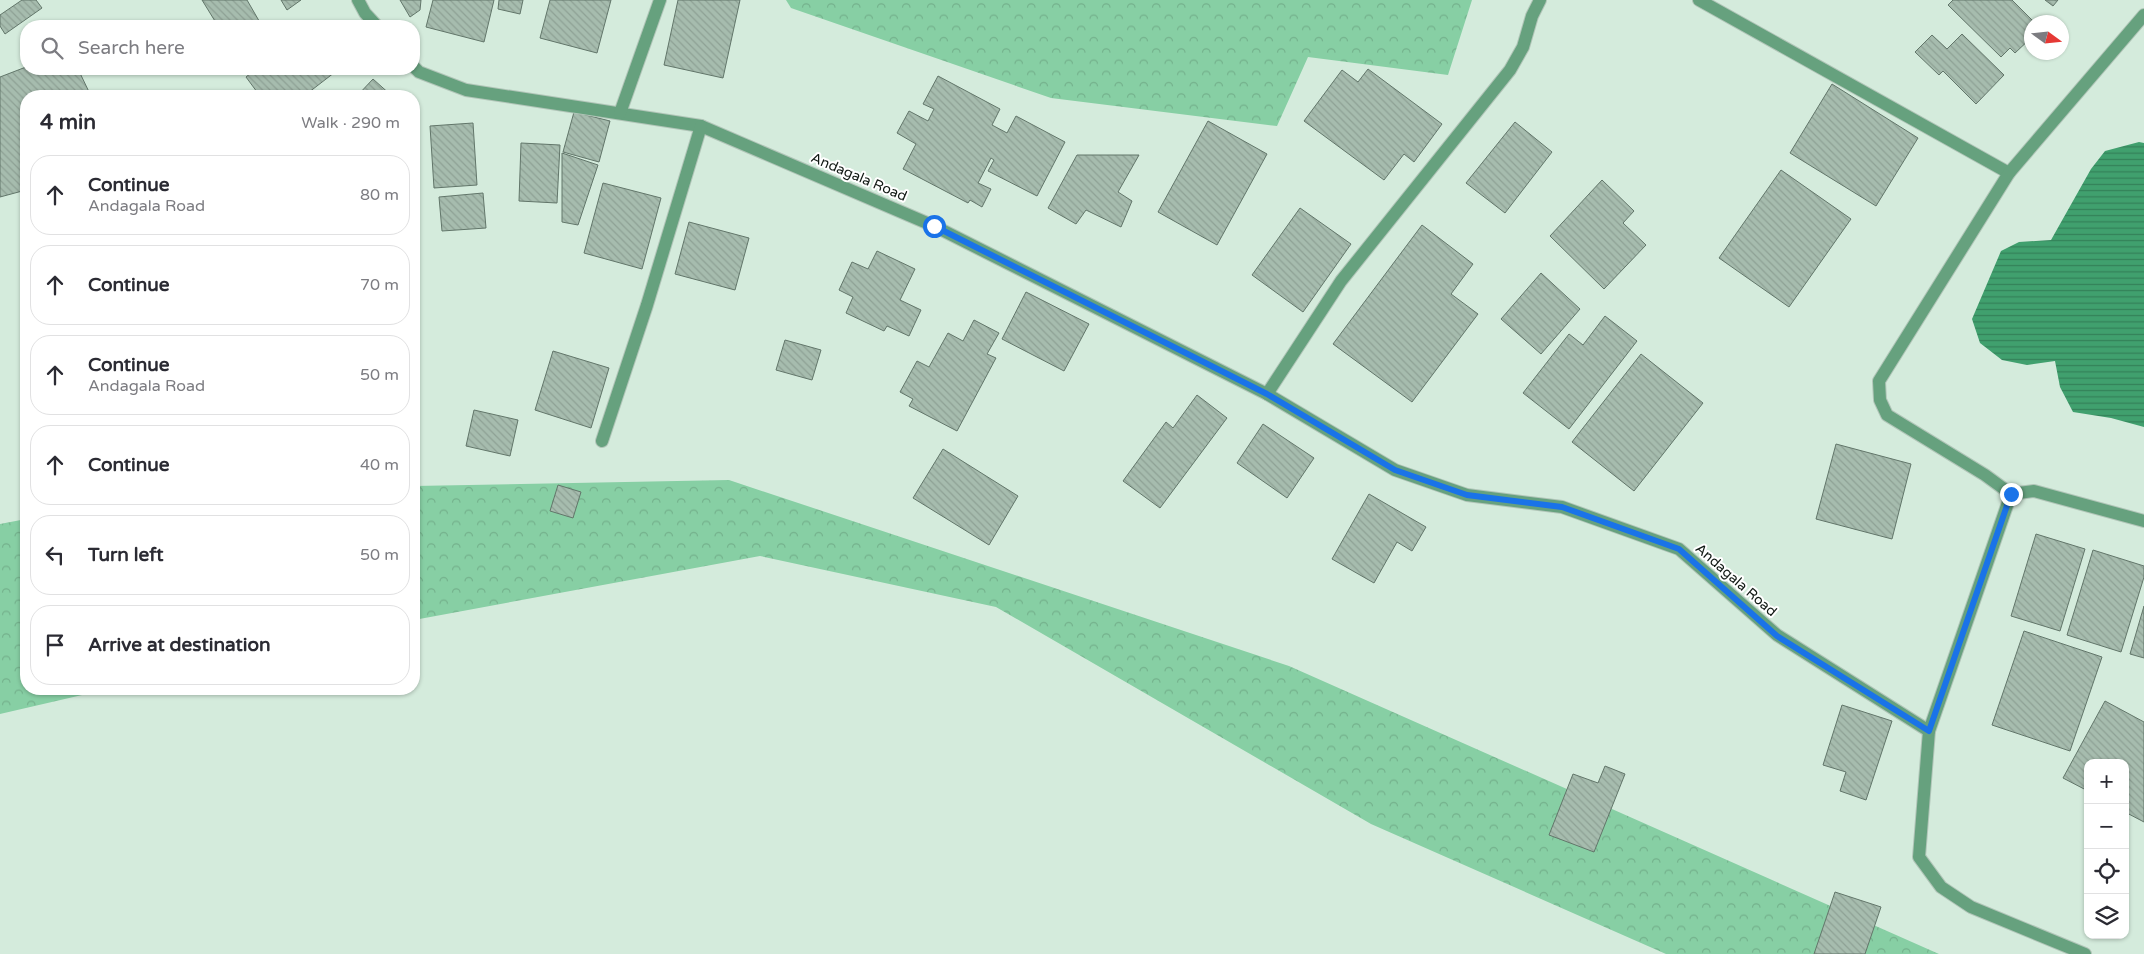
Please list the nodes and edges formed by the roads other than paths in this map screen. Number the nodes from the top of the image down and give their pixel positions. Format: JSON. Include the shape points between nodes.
{"nodes":[{"id":1,"x":358,"y":0,"type":"edge"},
{"id":2,"x":660,"y":0,"type":"edge"},
{"id":3,"x":1540,"y":0,"type":"edge"},
{"id":4,"x":1699,"y":0,"type":"edge"},
{"id":5,"x":2144,"y":15,"type":"edge"},
{"id":6,"x":371,"y":20,"type":"edge"},
{"id":7,"x":420,"y":73,"type":"edge"},
{"id":8,"x":620,"y":113,"type":"junction"},
{"id":9,"x":702,"y":126,"type":"junction"},
{"id":10,"x":2009,"y":173,"type":"junction"},
{"id":11,"x":1267,"y":394,"type":"junction"},
{"id":12,"x":602,"y":441,"type":"dead end"},
{"id":13,"x":2011,"y":494,"type":"junction"},
{"id":14,"x":2144,"y":521,"type":"edge"},
{"id":15,"x":1929,"y":731,"type":"junction"},
{"id":16,"x":2085,"y":954,"type":"edge"}],
"edges":[{"from":1,"to":6,"type":"street"},
{"from":2,"to":8,"type":"street"},
{"from":3,"to":11,"type":"street","via":[[1523,48],[1510,70],[1341,281]]},
{"from":4,"to":10,"type":"street"},
{"from":5,"to":10,"type":"street"},
{"from":7,"to":8,"type":"street","name":"Andagala Road","via":[[466,90]]},
{"from":8,"to":9,"type":"street","name":"Andagala Road"},
{"from":9,"to":11,"type":"street","name":"Andagala Road","via":[[934,226]]},
{"from":9,"to":12,"type":"street"},
{"from":10,"to":13,"type":"street","via":[[1879,381],[1880,400],[1887,415],[1985,474]]},
{"from":11,"to":15,"type":"street","name":"Andagala Road","via":[[1395,470],[1467,495],[1562,507],[1679,549],[1777,636]]},
{"from":13,"to":14,"type":"street","via":[[2034,491]]},
{"from":13,"to":15,"type":"street"},
{"from":15,"to":16,"type":"street","via":[[1919,857],[1941,887],[1971,907]]}]}
